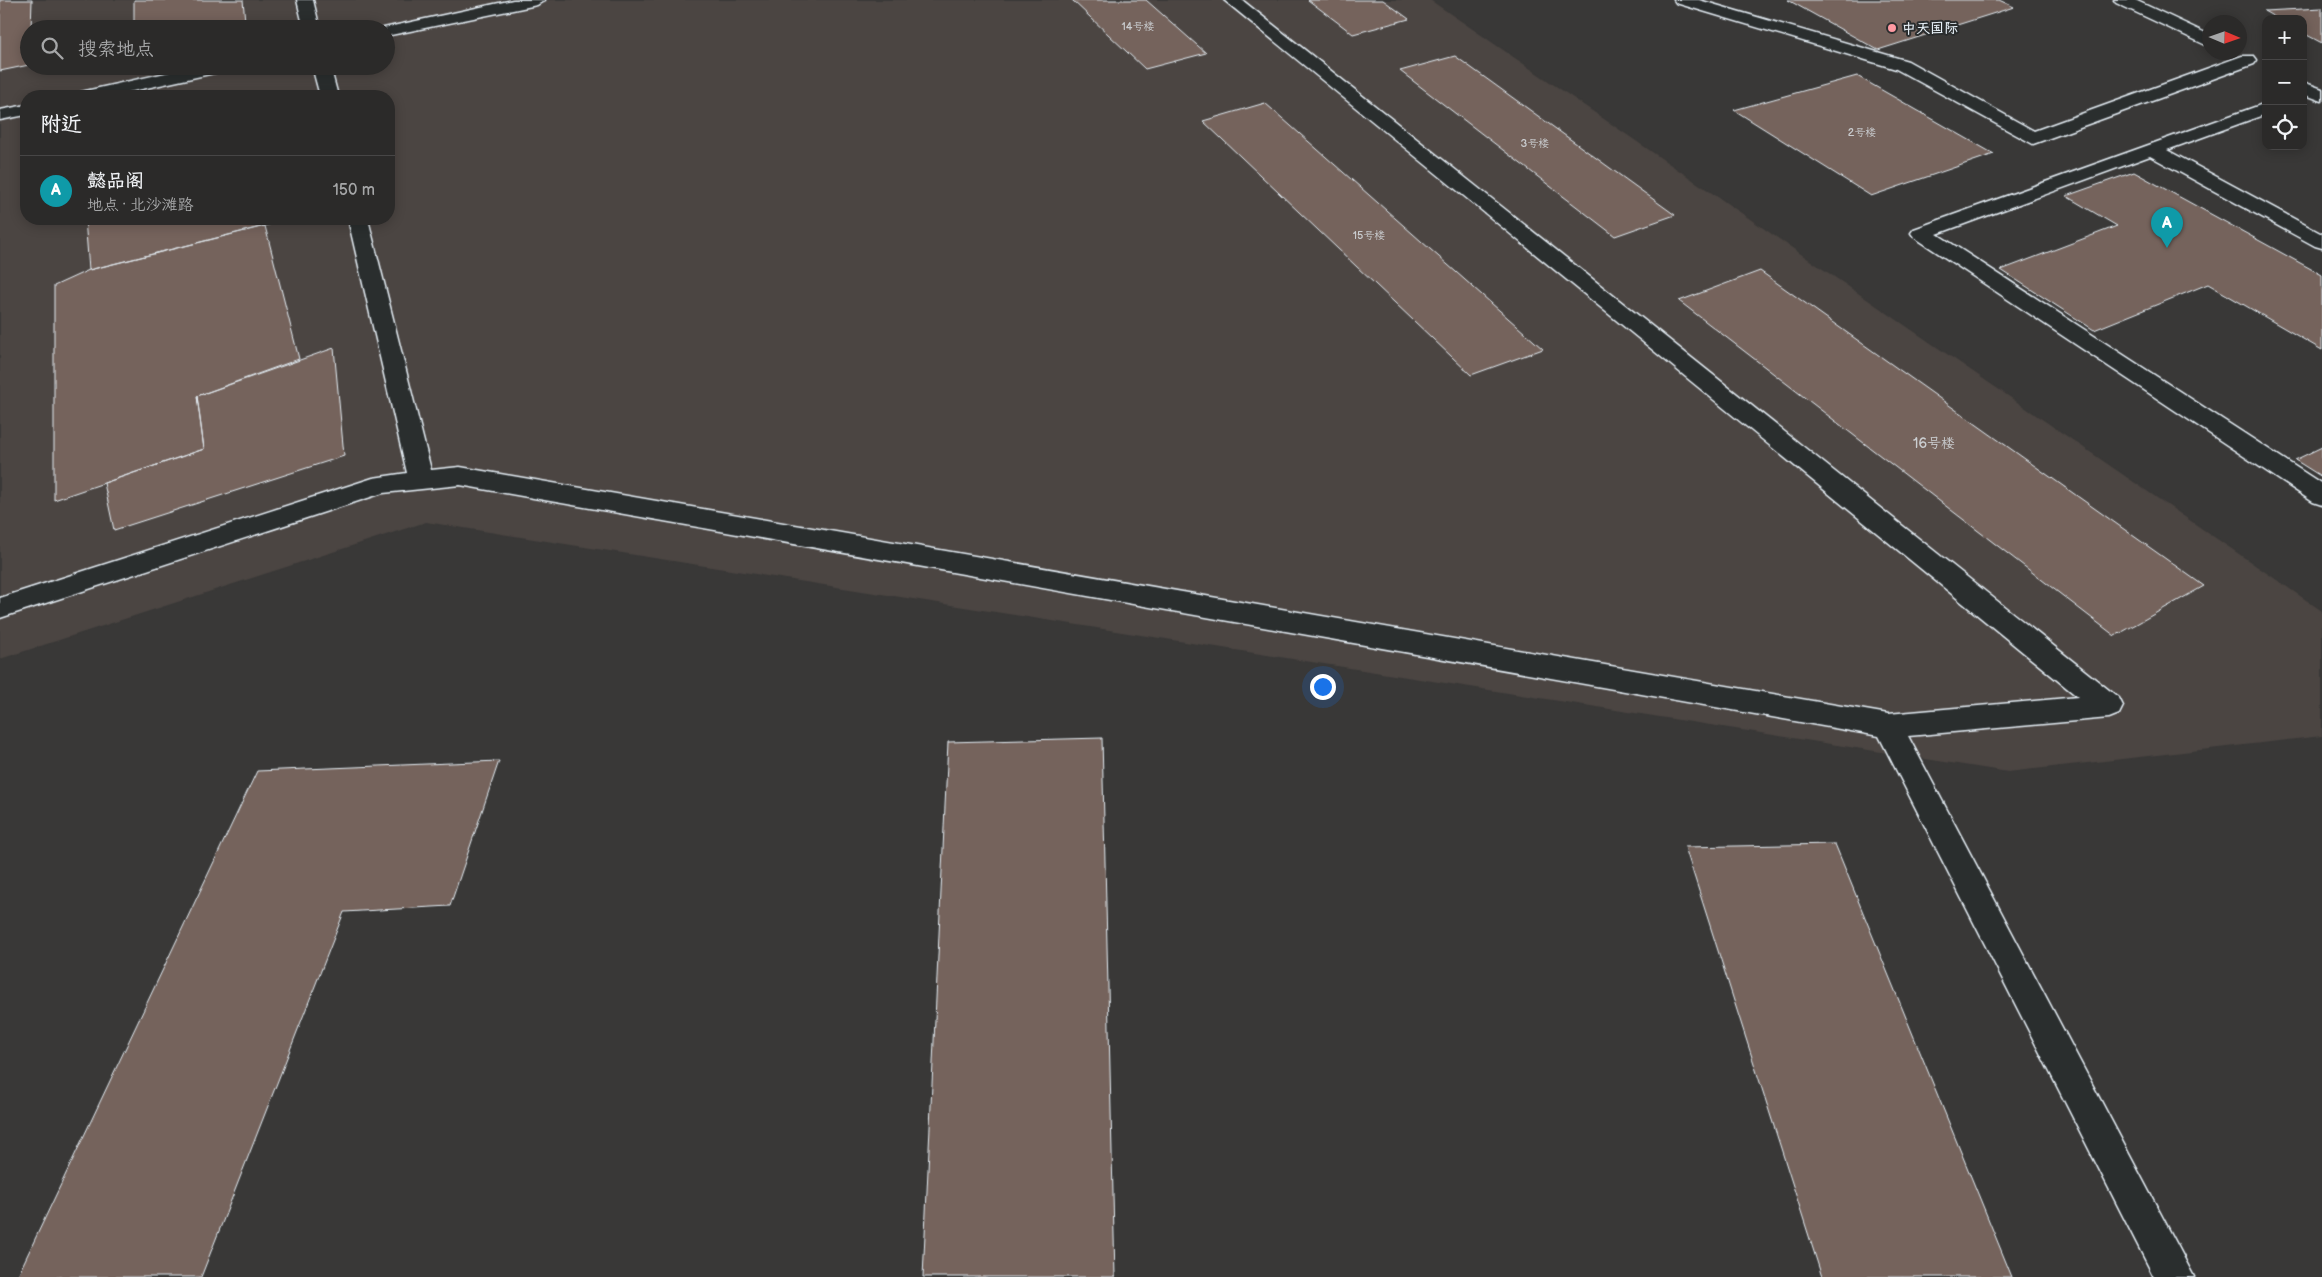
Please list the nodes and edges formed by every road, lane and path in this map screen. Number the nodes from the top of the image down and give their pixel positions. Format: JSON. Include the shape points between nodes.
{"nodes":[{"id":1,"x":305,"y":0,"type":"edge"},
{"id":2,"x":537,"y":0,"type":"edge"},
{"id":3,"x":1232,"y":0,"type":"edge"},
{"id":4,"x":1682,"y":0,"type":"edge"},
{"id":5,"x":2122,"y":0,"type":"edge"},
{"id":6,"x":310,"y":20,"type":"edge"},
{"id":7,"x":395,"y":29,"type":"edge"},
{"id":8,"x":2202,"y":38,"type":"edge"},
{"id":9,"x":2248,"y":60,"type":"joint"},
{"id":10,"x":2262,"y":67,"type":"edge"},
{"id":11,"x":182,"y":75,"type":"edge"},
{"id":12,"x":323,"y":75,"type":"edge"},
{"id":13,"x":114,"y":90,"type":"edge"},
{"id":14,"x":327,"y":90,"type":"edge"},
{"id":15,"x":2262,"y":109,"type":"edge"},
{"id":16,"x":20,"y":111,"type":"edge"},
{"id":17,"x":0,"y":116,"type":"edge"},
{"id":18,"x":2152,"y":150,"type":"junction"},
{"id":19,"x":359,"y":225,"type":"edge"},
{"id":20,"x":2322,"y":242,"type":"edge"},
{"id":21,"x":421,"y":481,"type":"junction"},
{"id":22,"x":2322,"y":496,"type":"edge"},
{"id":23,"x":0,"y":608,"type":"edge"},
{"id":24,"x":1888,"y":726,"type":"junction"},
{"id":25,"x":2176,"y":1277,"type":"edge"}],
"edges":[{"from":1,"to":6,"type":"street"},
{"from":2,"to":7,"type":"street"},
{"from":3,"to":24,"type":"street","via":[[2109,706]]},
{"from":4,"to":9,"type":"street","via":[[1902,65],[2032,138]]},
{"from":5,"to":8,"type":"street"},
{"from":9,"to":10,"type":"street"},
{"from":11,"to":13,"type":"street"},
{"from":12,"to":14,"type":"street"},
{"from":15,"to":18,"type":"street"},
{"from":16,"to":17,"type":"street"},
{"from":18,"to":20,"type":"street"},
{"from":18,"to":22,"type":"street","via":[[1921,233]]},
{"from":19,"to":21,"type":"street"},
{"from":21,"to":23,"type":"street","via":[[382,484]]},
{"from":21,"to":24,"type":"street","via":[[460,476]]},
{"from":24,"to":25,"type":"street"}]}
